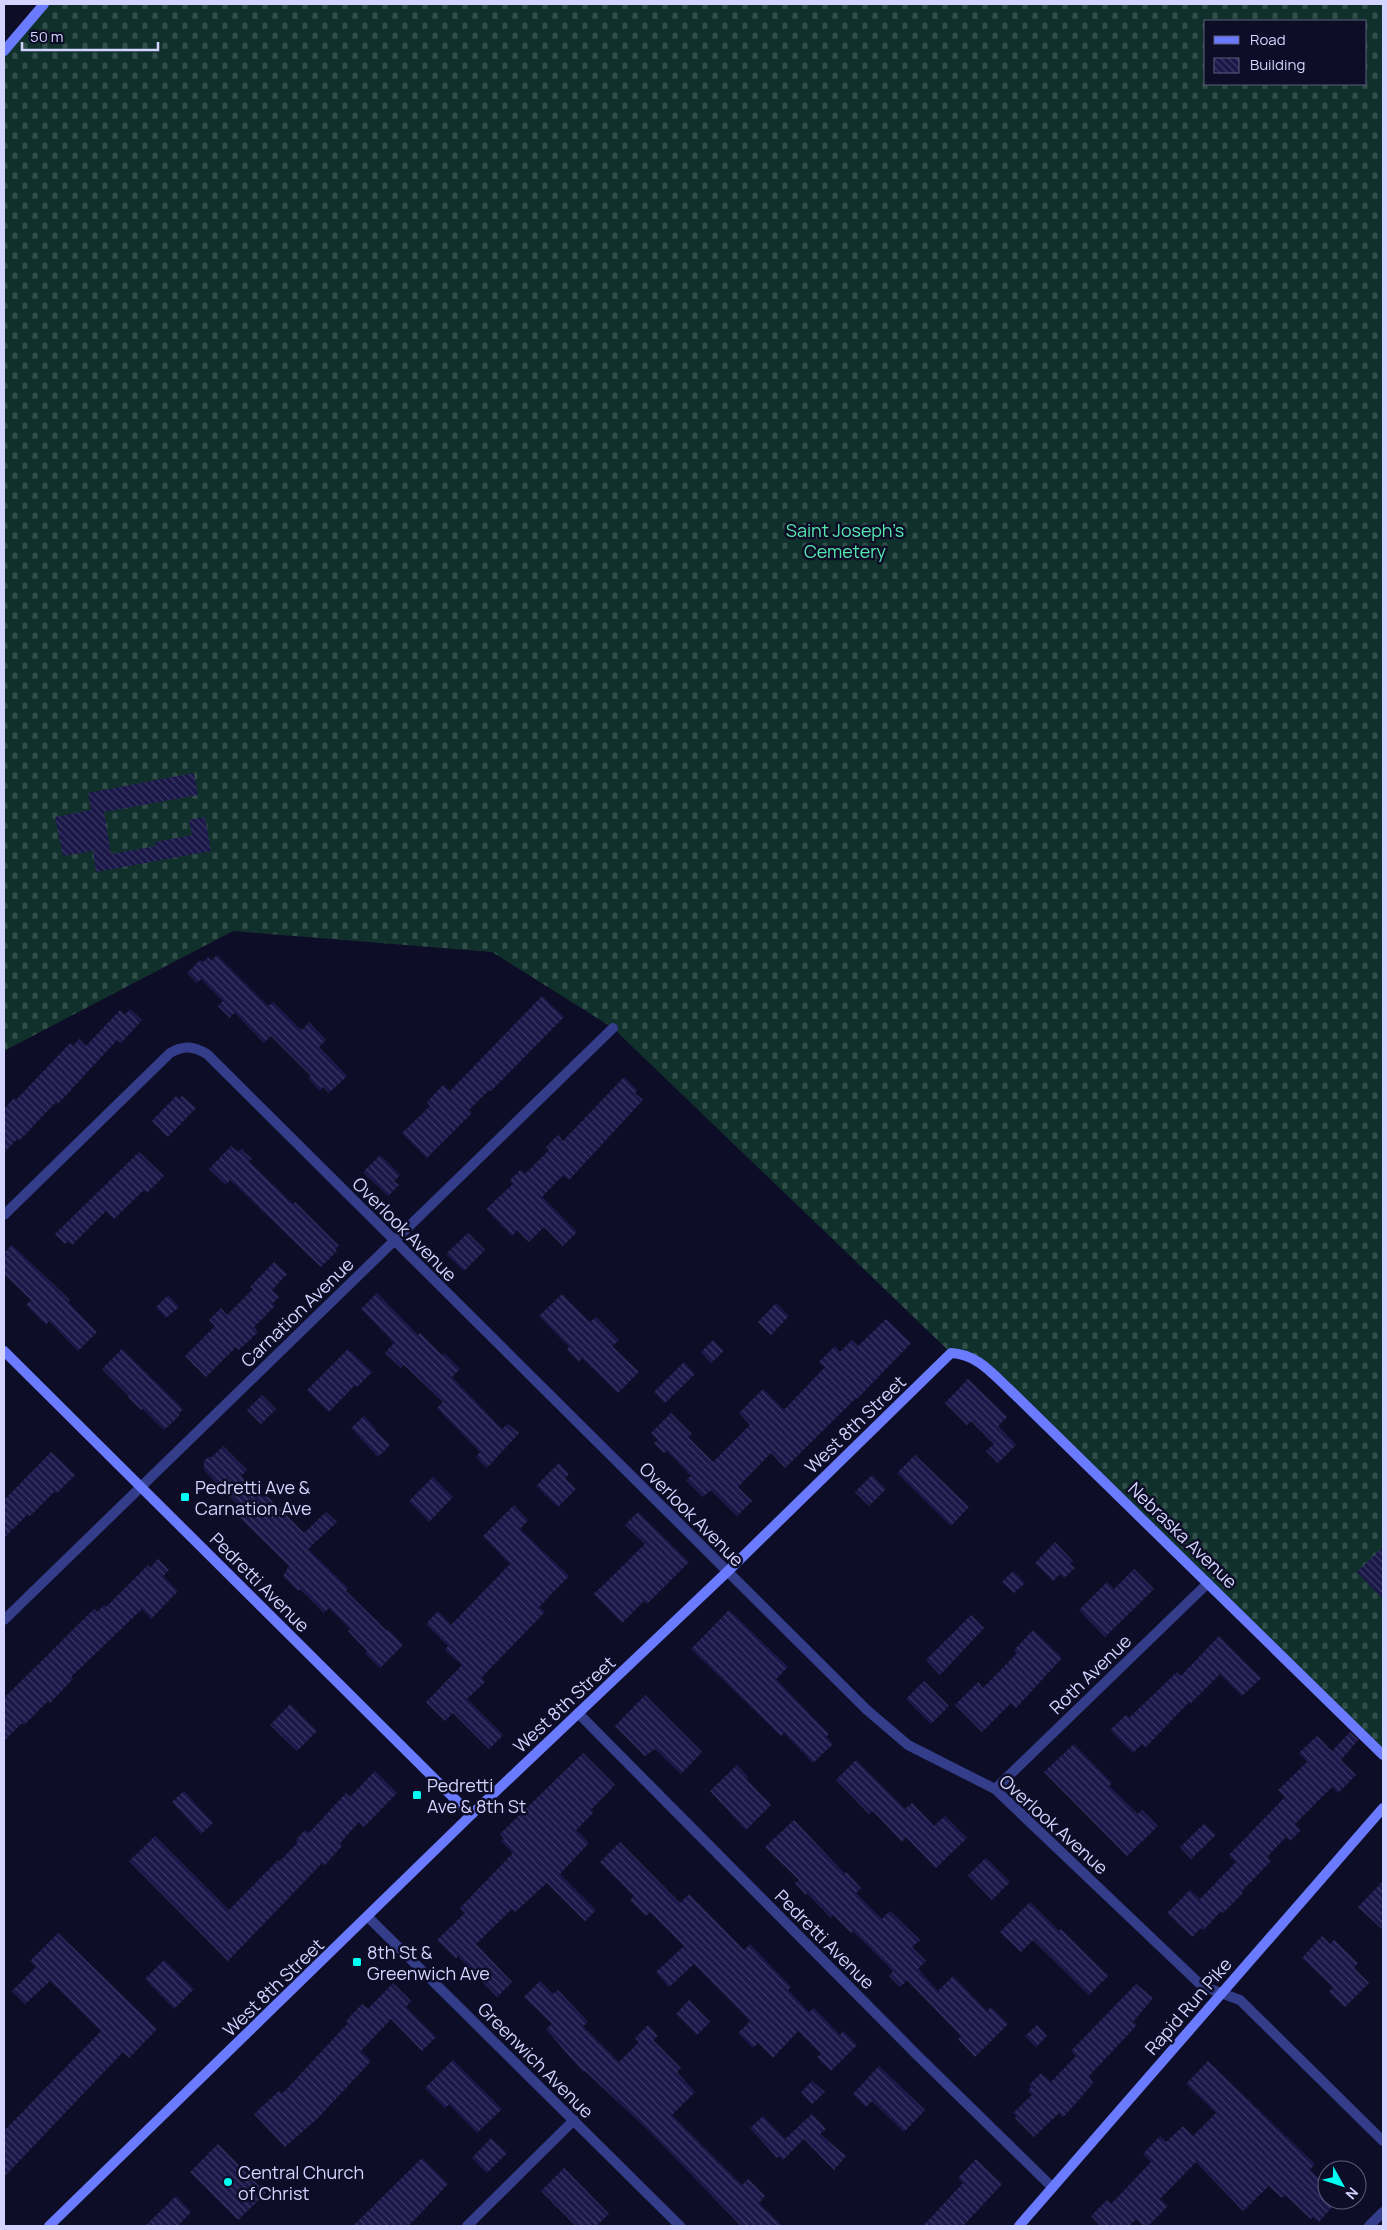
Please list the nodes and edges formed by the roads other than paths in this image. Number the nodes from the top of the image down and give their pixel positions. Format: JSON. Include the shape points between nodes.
{"nodes":[{"id":1,"x":44,"y":4,"type":"edge"},
{"id":2,"x":4,"y":52,"type":"edge"},
{"id":3,"x":613,"y":1028,"type":"dead end"},
{"id":4,"x":4,"y":1215,"type":"edge"},
{"id":5,"x":393,"y":1241,"type":"junction"},
{"id":6,"x":4,"y":1351,"type":"edge"},
{"id":7,"x":950,"y":1353,"type":"joint"},
{"id":8,"x":142,"y":1487,"type":"junction"},
{"id":9,"x":727,"y":1572,"type":"junction"},
{"id":10,"x":1208,"y":1583,"type":"junction"},
{"id":11,"x":4,"y":1620,"type":"edge"},
{"id":12,"x":578,"y":1713,"type":"junction"},
{"id":13,"x":1383,"y":1756,"type":"edge"},
{"id":14,"x":995,"y":1789,"type":"junction"},
{"id":15,"x":1383,"y":1808,"type":"edge"},
{"id":16,"x":471,"y":1815,"type":"junction"},
{"id":17,"x":368,"y":1917,"type":"junction"},
{"id":18,"x":1222,"y":1993,"type":"junction"},
{"id":19,"x":574,"y":2120,"type":"junction"},
{"id":20,"x":1383,"y":2141,"type":"edge"},
{"id":21,"x":1052,"y":2187,"type":"junction"},
{"id":22,"x":1383,"y":2212,"type":"edge"},
{"id":23,"x":49,"y":2226,"type":"edge"},
{"id":24,"x":467,"y":2226,"type":"edge"},
{"id":25,"x":680,"y":2226,"type":"edge"},
{"id":26,"x":1019,"y":2226,"type":"edge"},
{"id":27,"x":1369,"y":2226,"type":"edge"}],
"edges":[{"from":1,"to":2,"type":"street"},
{"from":3,"to":5,"type":"street","name":"Carnation Avenue"},
{"from":4,"to":5,"type":"street","name":"Overlook Avenue","via":[[170,1053],[186,1047],[207,1054]]},
{"from":5,"to":8,"type":"street","name":"Carnation Avenue"},
{"from":5,"to":9,"type":"street","name":"Overlook Avenue"},
{"from":6,"to":8,"type":"street","name":"Pedretti Avenue"},
{"from":7,"to":9,"type":"street","name":"West 8th Street"},
{"from":7,"to":10,"type":"street","name":"Nebraska Avenue","via":[[976,1359],[985,1367]]},
{"from":8,"to":11,"type":"street","name":"Carnation Avenue"},
{"from":8,"to":16,"type":"street","name":"Pedretti Avenue"},
{"from":9,"to":12,"type":"street","name":"West 8th Street"},
{"from":9,"to":14,"type":"street","name":"Overlook Avenue","via":[[867,1710],[908,1745]]},
{"from":10,"to":13,"type":"street","name":"Nebraska Avenue"},
{"from":10,"to":14,"type":"street","name":"Roth Avenue"},
{"from":12,"to":16,"type":"street","name":"West 8th Street"},
{"from":12,"to":21,"type":"street","name":"Pedretti Avenue"},
{"from":14,"to":18,"type":"street","name":"Overlook Avenue","via":[[1202,1986]]},
{"from":15,"to":18,"type":"street","name":"Rapid Run Pike"},
{"from":16,"to":17,"type":"street","name":"West 8th Street"},
{"from":17,"to":19,"type":"street","name":"Greenwich Avenue"},
{"from":17,"to":23,"type":"street","name":"West 8th Street"},
{"from":18,"to":20,"type":"street","name":"Overlook Avenue","via":[[1240,2000]]},
{"from":18,"to":21,"type":"street","name":"Rapid Run Pike"},
{"from":19,"to":24,"type":"street"},
{"from":19,"to":25,"type":"street","name":"Greenwich Avenue"},
{"from":21,"to":26,"type":"street","name":"Rapid Run Pike"},
{"from":22,"to":27,"type":"street"}]}
